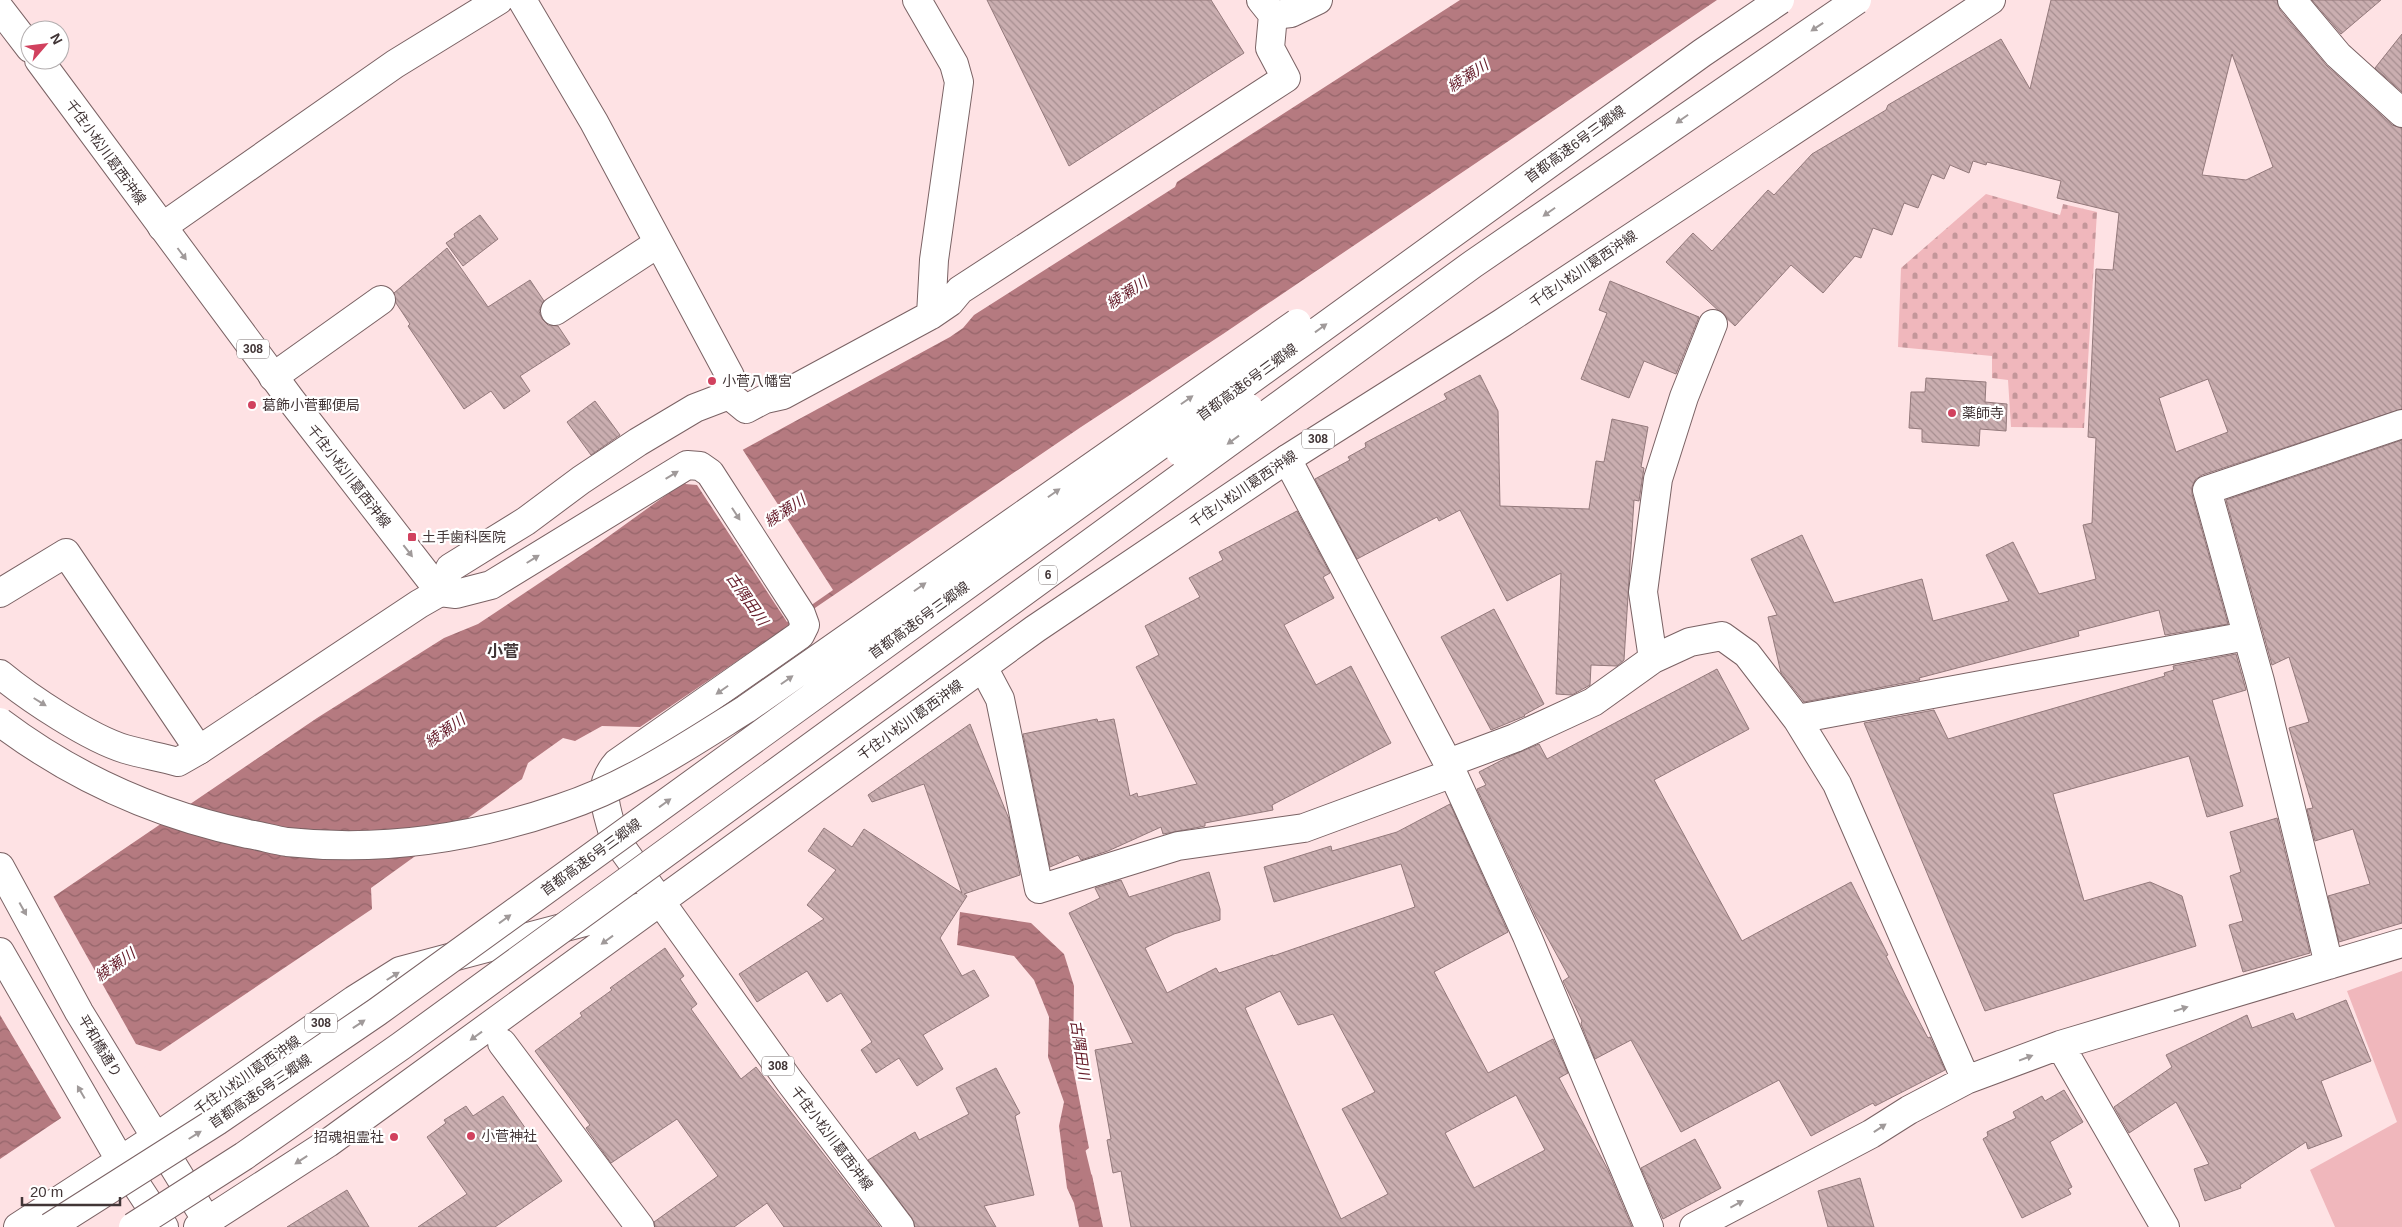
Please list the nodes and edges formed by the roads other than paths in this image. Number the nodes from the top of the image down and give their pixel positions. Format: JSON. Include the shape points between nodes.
{"nodes":[{"id":1,"x":499,"y":0,"type":"edge"},
{"id":2,"x":522,"y":0,"type":"edge"},
{"id":3,"x":916,"y":0,"type":"edge"},
{"id":4,"x":1318,"y":0,"type":"edge"},
{"id":5,"x":1780,"y":0,"type":"edge"},
{"id":6,"x":1857,"y":0,"type":"edge"},
{"id":7,"x":1991,"y":0,"type":"edge"},
{"id":8,"x":2292,"y":0,"type":"edge"},
{"id":9,"x":1267,"y":8,"type":"edge"},
{"id":10,"x":0,"y":9,"type":"edge"},
{"id":11,"x":20,"y":35,"type":"edge"},
{"id":12,"x":1702,"y":53,"type":"junction"},
{"id":13,"x":46,"y":70,"type":"edge"},
{"id":14,"x":2402,"y":113,"type":"edge"},
{"id":15,"x":162,"y":227,"type":"junction"},
{"id":16,"x":657,"y":244,"type":"junction"},
{"id":17,"x":1473,"y":264,"type":"junction"},
{"id":18,"x":381,"y":300,"type":"dead end"},
{"id":19,"x":555,"y":311,"type":"dead end"},
{"id":20,"x":931,"y":315,"type":"junction"},
{"id":21,"x":1713,"y":324,"type":"dead end"},
{"id":22,"x":274,"y":377,"type":"junction"},
{"id":23,"x":729,"y":396,"type":"junction"},
{"id":24,"x":2402,"y":424,"type":"edge"},
{"id":25,"x":1287,"y":459,"type":"junction"},
{"id":26,"x":440,"y":592,"type":"junction"},
{"id":27,"x":0,"y":593,"type":"edge"},
{"id":28,"x":2247,"y":636,"type":"junction"},
{"id":29,"x":1653,"y":659,"type":"junction"},
{"id":30,"x":983,"y":667,"type":"junction"},
{"id":31,"x":0,"y":674,"type":"edge"},
{"id":32,"x":1797,"y":719,"type":"junction"},
{"id":33,"x":0,"y":722,"type":"edge"},
{"id":34,"x":0,"y":740,"type":"edge"},
{"id":35,"x":199,"y":750,"type":"junction"},
{"id":36,"x":1450,"y":768,"type":"junction"},
{"id":37,"x":0,"y":867,"type":"edge"},
{"id":38,"x":661,"y":901,"type":"junction"},
{"id":39,"x":2402,"y":943,"type":"edge"},
{"id":40,"x":0,"y":952,"type":"edge"},
{"id":41,"x":2329,"y":965,"type":"junction"},
{"id":42,"x":502,"y":1043,"type":"dead end"},
{"id":43,"x":2060,"y":1045,"type":"junction"},
{"id":44,"x":1966,"y":1080,"type":"junction"},
{"id":45,"x":154,"y":1138,"type":"junction"},
{"id":46,"x":120,"y":1160,"type":"junction"},
{"id":47,"x":202,"y":1224,"type":"edge"},
{"id":48,"x":18,"y":1227,"type":"edge"},
{"id":49,"x":50,"y":1227,"type":"edge"},
{"id":50,"x":133,"y":1227,"type":"edge"},
{"id":51,"x":164,"y":1227,"type":"edge"},
{"id":52,"x":640,"y":1227,"type":"edge"},
{"id":53,"x":900,"y":1227,"type":"edge"},
{"id":54,"x":1649,"y":1227,"type":"edge"},
{"id":55,"x":1694,"y":1227,"type":"edge"},
{"id":56,"x":2165,"y":1227,"type":"edge"}],
"edges":[{"from":1,"to":15,"type":"main road","via":[[395,64]]},
{"from":2,"to":16,"type":"main road","via":[[594,122]]},
{"from":3,"to":20,"type":"main road","via":[[954,64],[959,82],[934,260]]},
{"from":4,"to":9,"type":"main road","via":[[1291,13]]},
{"from":5,"to":12,"type":"main road","name":"首都高速6号三郷線","bridge":true},
{"from":6,"to":17,"type":"main road","number":"6","one_way":true,"bridge":true},
{"from":7,"to":25,"type":"main road","name":"千住小松川葛西沖線","number":"308","via":[[1502,323]]},
{"from":8,"to":14,"type":"main road","via":[[2338,55]]},
{"from":9,"to":20,"type":"main road","via":[[1270,48],[1286,78],[960,290],[950,302]]},
{"from":10,"to":11,"type":"main road"},
{"from":33,"to":12,"type":"main road","one_way":true,"bridge":true,"via":[[84,777],[150,806],[219,828],[287,842],[355,845],[420,841],[493,830],[563,808],[619,784],[685,748],[746,709],[1458,210]]},
{"from":49,"to":12,"type":"main road","name":"首都高速6号三郷線","one_way":true,"bridge":true,"via":[[217,1121],[385,1006]]},
{"from":13,"to":15,"type":"main road","name":"千住小松川葛西沖線","number":"308"},
{"from":15,"to":22,"type":"main road","name":"千住小松川葛西沖線","number":"308","one_way":true},
{"from":16,"to":19,"type":"main road"},
{"from":16,"to":23,"type":"main road","via":[[730,376]]},
{"from":17,"to":34,"type":"main road","bridge":true,"via":[[686,766],[563,826],[498,845],[422,857],[353,861],[280,857],[211,842],[147,822],[80,792]]},
{"from":17,"to":50,"type":"main road","number":"6","one_way":true,"bridge":true,"via":[[425,1029],[244,1156]]},
{"from":18,"to":22,"type":"main road"},
{"from":20,"to":23,"type":"main road","via":[[783,395],[765,399],[746,409]]},
{"from":21,"to":29,"type":"main road","via":[[1684,397],[1658,479],[1643,592]]},
{"from":22,"to":26,"type":"main road","name":"千住小松川葛西沖線","number":"308","one_way":true},
{"from":23,"to":26,"type":"main road","via":[[695,408],[638,442],[526,521],[450,568]]},
{"from":24,"to":28,"type":"main road","via":[[2207,490]]},
{"from":25,"to":30,"type":"main road","name":"千住小松川葛西沖線","number":"308","via":[[1034,629]]},
{"from":25,"to":36,"type":"main road"},
{"from":26,"to":35,"type":"main road"},
{"from":26,"to":38,"type":"main road","name":"千住小松川葛西沖線","number":"308","one_way":true,"via":[[456,594],[491,585],[688,465],[700,466],[710,472],[805,625],[800,635],[617,763],[607,774],[604,799],[614,837]]},
{"from":27,"to":35,"type":"main road","via":[[66,553]]},
{"from":28,"to":32,"type":"main road"},
{"from":28,"to":41,"type":"main road"},
{"from":29,"to":32,"type":"main road","via":[[1690,642],[1722,636],[1748,654]]},
{"from":29,"to":36,"type":"main road","via":[[1593,702]]},
{"from":30,"to":36,"type":"main road","via":[[1000,699],[1039,889],[1178,846],[1304,828]]},
{"from":30,"to":38,"type":"main road","name":"千住小松川葛西沖線","number":"308"},
{"from":31,"to":35,"type":"main road","one_way":true,"via":[[82,729],[124,749],[178,762]]},
{"from":32,"to":44,"type":"main road","via":[[1837,784]]},
{"from":36,"to":54,"type":"main road","via":[[1527,936]]},
{"from":37,"to":45,"type":"main road","name":"平和橋通り","number":"308","one_way":true,"via":[[79,1012]]},
{"from":45,"to":38,"type":"main road","name":"千住小松川葛西沖線","number":"308","one_way":true,"via":[[400,971]]},
{"from":38,"to":47,"type":"main road","name":"千住小松川葛西沖線","number":"308","one_way":true,"via":[[328,1143]]},
{"from":38,"to":53,"type":"main road","name":"千住小松川葛西沖線","number":"308","via":[[790,1082]]},
{"from":39,"to":41,"type":"main road"},
{"from":46,"to":40,"type":"main road","one_way":true},
{"from":43,"to":41,"type":"main road","one_way":true},
{"from":42,"to":52,"type":"main road"},
{"from":44,"to":43,"type":"main road","one_way":true},
{"from":43,"to":56,"type":"main road"},
{"from":55,"to":44,"type":"main road","one_way":true},
{"from":45,"to":46,"type":"main road","name":"千住小松川葛西沖線","number":"308"},
{"from":45,"to":47,"type":"main road","name":"平和橋通り","number":"308"},
{"from":46,"to":48,"type":"main road","name":"千住小松川葛西沖線","number":"308"},
{"from":46,"to":51,"type":"main road"}]}
